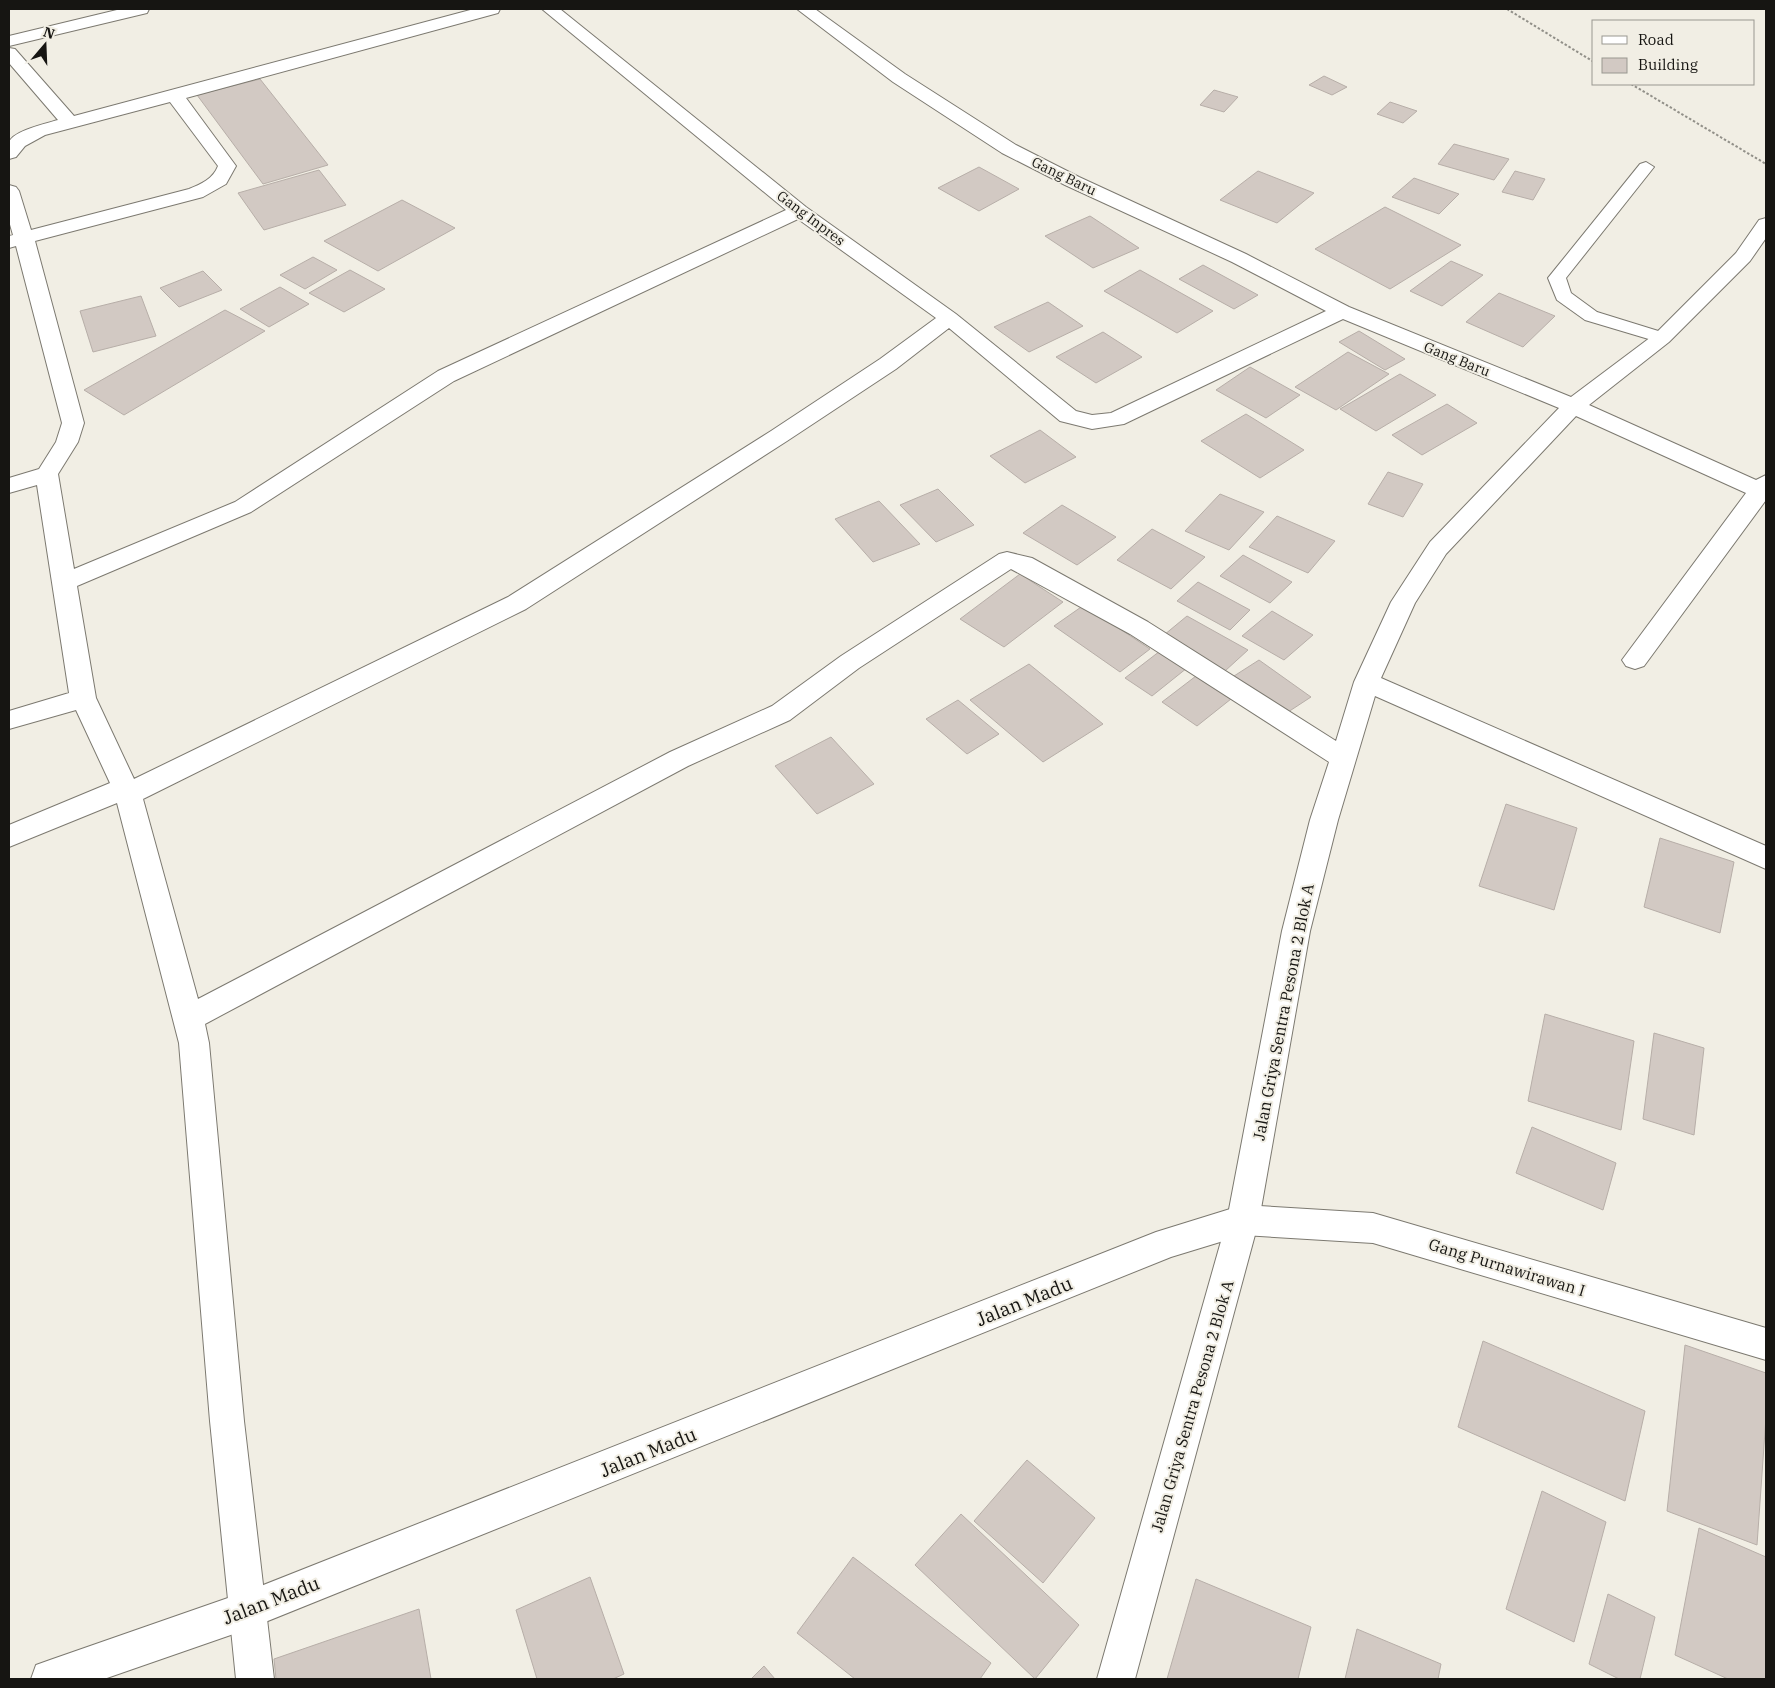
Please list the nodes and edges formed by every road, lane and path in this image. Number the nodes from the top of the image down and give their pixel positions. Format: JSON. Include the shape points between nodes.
{"nodes":[{"id":1,"x":141,"y":9,"type":"edge"},
{"id":2,"x":492,"y":9,"type":"edge"},
{"id":3,"x":550,"y":9,"type":"edge"},
{"id":4,"x":805,"y":9,"type":"edge"},
{"id":5,"x":1507,"y":9,"type":"edge"},
{"id":6,"x":9,"y":41,"type":"edge"},
{"id":7,"x":9,"y":53,"type":"edge"},
{"id":8,"x":1592,"y":61,"type":"edge"},
{"id":9,"x":1633,"y":85,"type":"edge"},
{"id":10,"x":175,"y":96,"type":"junction"},
{"id":11,"x":69,"y":122,"type":"junction"},
{"id":12,"x":9,"y":153,"type":"edge"},
{"id":13,"x":1766,"y":164,"type":"edge"},
{"id":14,"x":1646,"y":167,"type":"dead end"},
{"id":15,"x":9,"y":191,"type":"edge"},
{"id":16,"x":799,"y":211,"type":"junction"},
{"id":17,"x":1766,"y":224,"type":"edge"},
{"id":18,"x":16,"y":240,"type":"edge"},
{"id":19,"x":1342,"y":311,"type":"junction"},
{"id":20,"x":949,"y":318,"type":"junction"},
{"id":21,"x":1662,"y":338,"type":"junction"},
{"id":22,"x":1573,"y":406,"type":"junction"},
{"id":23,"x":47,"y":474,"type":"junction"},
{"id":24,"x":9,"y":486,"type":"edge"},
{"id":25,"x":1764,"y":489,"type":"edge"},
{"id":26,"x":66,"y":582,"type":"junction"},
{"id":27,"x":1635,"y":660,"type":"dead end"},
{"id":28,"x":1367,"y":682,"type":"junction"},
{"id":29,"x":83,"y":698,"type":"junction"},
{"id":30,"x":9,"y":720,"type":"edge"},
{"id":31,"x":1344,"y":759,"type":"junction"},
{"id":32,"x":126,"y":791,"type":"junction"},
{"id":33,"x":9,"y":836,"type":"edge"},
{"id":34,"x":1766,"y":858,"type":"edge"},
{"id":35,"x":189,"y":1018,"type":"junction"},
{"id":36,"x":1243,"y":1220,"type":"junction"},
{"id":37,"x":1766,"y":1344,"type":"edge"},
{"id":38,"x":248,"y":1610,"type":"junction"},
{"id":39,"x":50,"y":1679,"type":"edge"},
{"id":40,"x":254,"y":1679,"type":"edge"},
{"id":41,"x":1116,"y":1679,"type":"edge"}],
"edges":[{"from":1,"to":6,"type":"street"},
{"from":2,"to":10,"type":"street"},
{"from":3,"to":16,"type":"street","name":"Gang Inpres"},
{"from":4,"to":19,"type":"street","name":"Gang Baru","via":[[899,78],[1009,149],[1239,258]]},
{"from":5,"to":8,"type":"path"},
{"from":7,"to":11,"type":"street"},
{"from":9,"to":13,"type":"path"},
{"from":10,"to":11,"type":"street"},
{"from":10,"to":18,"type":"street","via":[[227,166],[226,174],[220,180],[196,193]]},
{"from":11,"to":12,"type":"street","via":[[39,130],[18,142]]},
{"from":14,"to":21,"type":"lane","via":[[1557,278],[1563,296],[1591,316]]},
{"from":15,"to":18,"type":"street"},
{"from":16,"to":20,"type":"street","name":"Gang Inpres"},
{"from":16,"to":26,"type":"street","via":[[446,376],[243,508]]},
{"from":17,"to":21,"type":"street","name":"Jalan Griya Sentra Pesona 2 Blok A","via":[[1743,256]]},
{"from":18,"to":23,"type":"street","via":[[73,423]]},
{"from":19,"to":20,"type":"street","name":"Gang Inpres","via":[[1116,419],[1090,422],[1068,416]]},
{"from":19,"to":22,"type":"street","name":"Gang Baru"},
{"from":20,"to":32,"type":"street","via":[[888,364],[517,603]]},
{"from":21,"to":22,"type":"street","name":"Jalan Griya Sentra Pesona 2 Blok A"},
{"from":22,"to":25,"type":"street","name":"Gang Baru"},
{"from":22,"to":28,"type":"street","name":"Jalan Griya Sentra Pesona 2 Blok A","via":[[1438,548],[1403,602]]},
{"from":23,"to":24,"type":"street"},
{"from":23,"to":26,"type":"street"},
{"from":25,"to":27,"type":"street"},
{"from":26,"to":29,"type":"street"},
{"from":28,"to":31,"type":"street","name":"Jalan Griya Sentra Pesona 2 Blok A"},
{"from":28,"to":34,"type":"street"},
{"from":29,"to":30,"type":"street"},
{"from":29,"to":32,"type":"street"},
{"from":31,"to":35,"type":"street","via":[[1139,628],[1024,564],[1007,560],[850,662],[781,713],[679,759]]},
{"from":31,"to":36,"type":"street","name":"Jalan Griya Sentra Pesona 2 Blok A","via":[[1324,820],[1296,931]]},
{"from":32,"to":33,"type":"street"},
{"from":32,"to":35,"type":"street"},
{"from":35,"to":38,"type":"street"},
{"from":36,"to":37,"type":"street","name":"Gang Purnawirawan I","via":[[1374,1228]]},
{"from":36,"to":38,"type":"street","name":"Jalan Madu","via":[[1168,1243]]},
{"from":36,"to":41,"type":"street","name":"Jalan Griya Sentra Pesona 2 Blok A"},
{"from":38,"to":39,"type":"street","name":"Jalan Madu"},
{"from":38,"to":40,"type":"street"}]}
